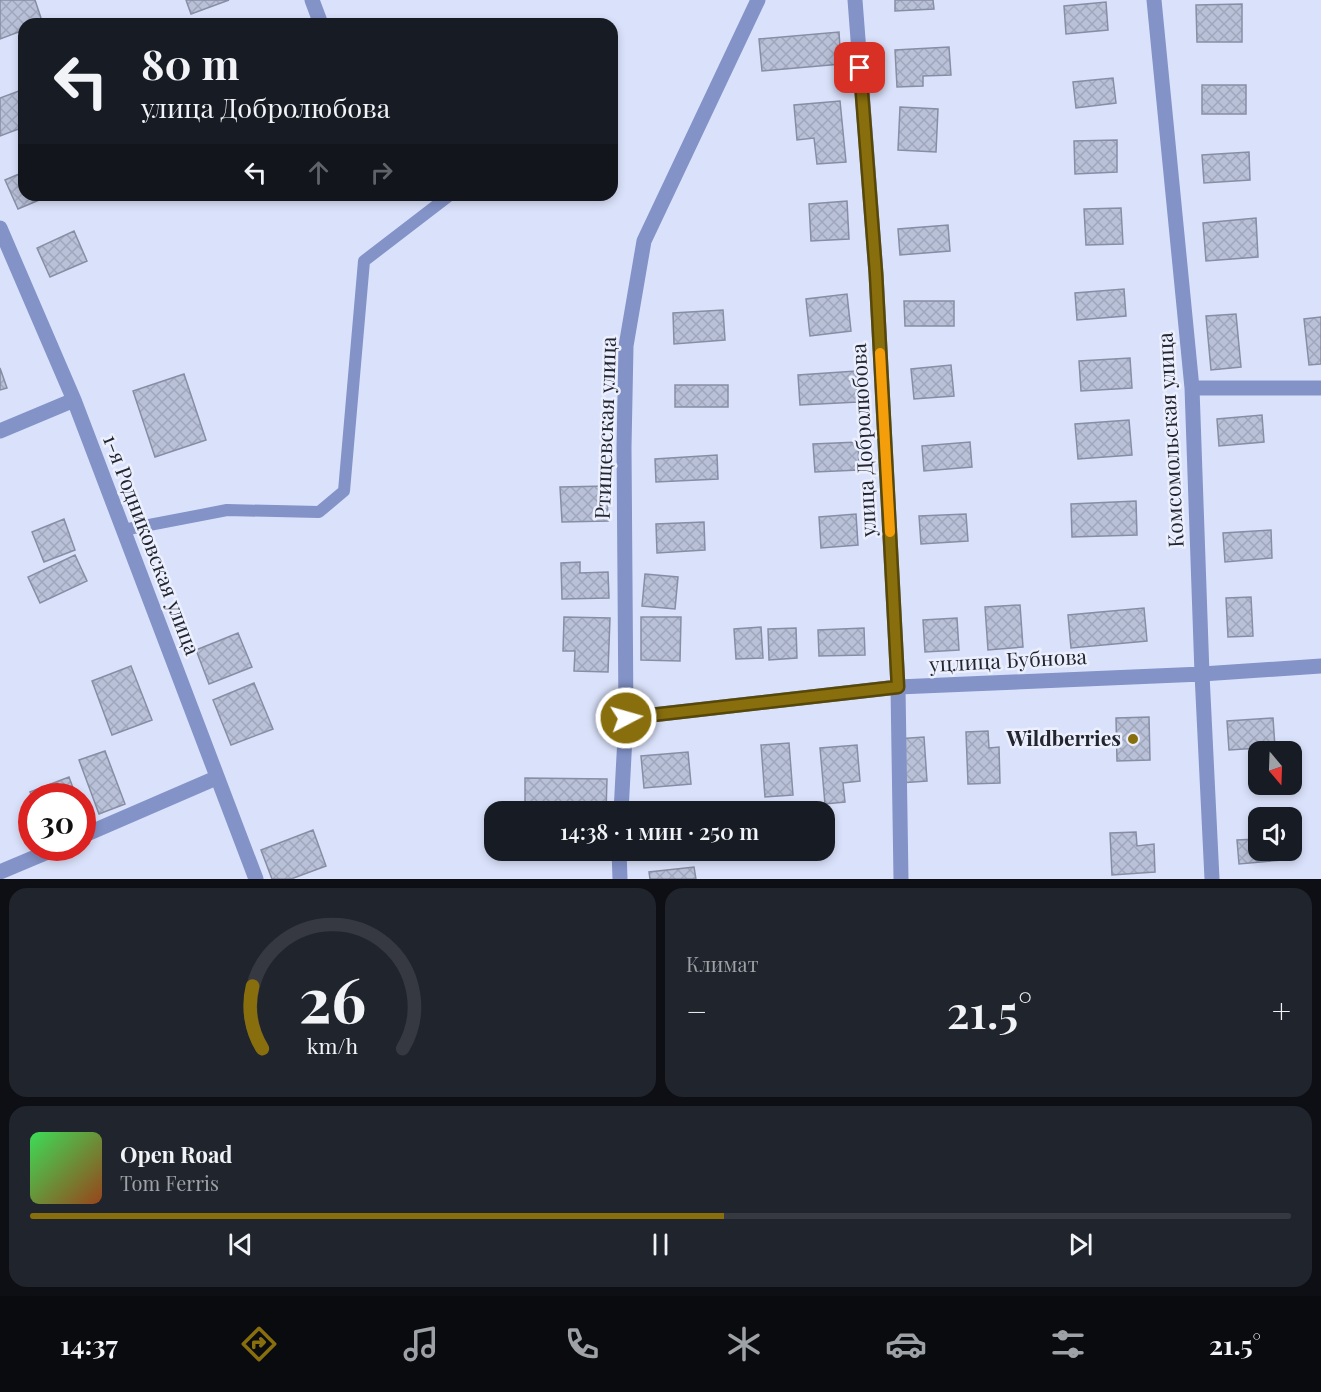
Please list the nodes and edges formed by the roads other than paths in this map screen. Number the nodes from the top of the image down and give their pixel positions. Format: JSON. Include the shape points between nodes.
{"nodes":[{"id":1,"x":312,"y":0,"type":"edge"},
{"id":2,"x":758,"y":0,"type":"edge"},
{"id":3,"x":855,"y":0,"type":"edge"},
{"id":4,"x":1154,"y":0,"type":"edge"},
{"id":5,"x":319,"y":18,"type":"edge"},
{"id":6,"x":442,"y":201,"type":"edge"},
{"id":7,"x":0,"y":228,"type":"edge"},
{"id":8,"x":1321,"y":387,"type":"edge"},
{"id":9,"x":1192,"y":388,"type":"junction"},
{"id":10,"x":74,"y":400,"type":"junction"},
{"id":11,"x":0,"y":431,"type":"edge"},
{"id":12,"x":123,"y":530,"type":"junction"},
{"id":13,"x":1321,"y":666,"type":"edge"},
{"id":14,"x":1202,"y":674,"type":"junction"},
{"id":15,"x":898,"y":687,"type":"junction"},
{"id":16,"x":626,"y":718,"type":"junction"},
{"id":17,"x":216,"y":778,"type":"junction"},
{"id":18,"x":622,"y":801,"type":"edge"},
{"id":19,"x":96,"y":830,"type":"edge"},
{"id":20,"x":26,"y":861,"type":"edge"},
{"id":21,"x":619,"y":861,"type":"edge"},
{"id":22,"x":0,"y":872,"type":"edge"},
{"id":23,"x":256,"y":879,"type":"edge"},
{"id":24,"x":620,"y":879,"type":"edge"},
{"id":25,"x":901,"y":879,"type":"edge"},
{"id":26,"x":1212,"y":879,"type":"edge"}],
"edges":[{"from":1,"to":5,"type":"street"},
{"from":2,"to":16,"type":"street","name":"Ртищевская улица","via":[[644,241],[626,357]]},
{"from":3,"to":15,"type":"street","name":"улица Добролюбова","via":[[877,285]]},
{"from":4,"to":9,"type":"street","name":"Комсомольская улица"},
{"from":6,"to":12,"type":"lane","via":[[364,261],[344,491],[319,512],[226,510]]},
{"from":7,"to":10,"type":"street","name":"1-я Родниковская улица"},
{"from":8,"to":9,"type":"street"},
{"from":9,"to":14,"type":"street","name":"Комсомольская улица"},
{"from":10,"to":11,"type":"street"},
{"from":10,"to":12,"type":"street","name":"1-я Родниковская улица"},
{"from":12,"to":17,"type":"street","name":"1-я Родниковская улица"},
{"from":13,"to":14,"type":"street","name":"уцлица Бубнова"},
{"from":14,"to":15,"type":"street","name":"уцлица Бубнова"},
{"from":14,"to":26,"type":"street","name":"Комсомольская улица"},
{"from":15,"to":16,"type":"street","name":"уцлица Бубнова"},
{"from":15,"to":25,"type":"street","name":"улица Добролюбова"},
{"from":16,"to":18,"type":"street","name":"Ртищевская улица"},
{"from":17,"to":19,"type":"street"},
{"from":17,"to":23,"type":"street","name":"1-я Родниковская улица"},
{"from":20,"to":22,"type":"street"},
{"from":21,"to":24,"type":"street"}]}
